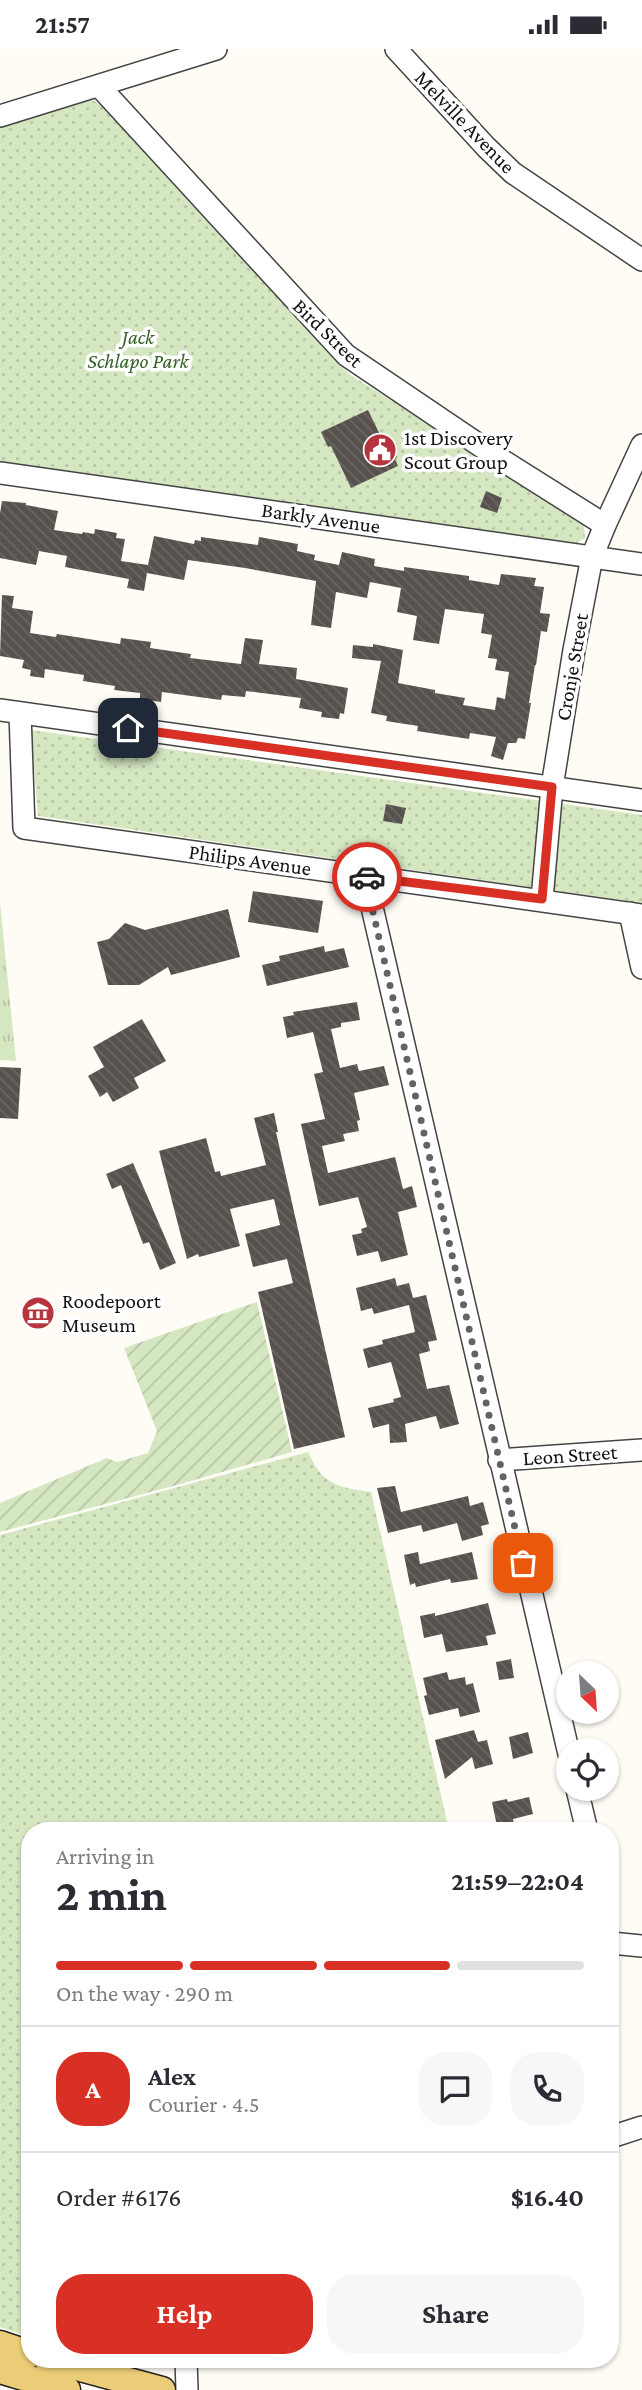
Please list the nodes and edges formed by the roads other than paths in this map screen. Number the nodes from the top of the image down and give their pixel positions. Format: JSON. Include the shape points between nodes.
{"nodes":[{"id":1,"x":216,"y":49,"type":"edge"},
{"id":2,"x":396,"y":49,"type":"edge"},
{"id":3,"x":99,"y":86,"type":"junction"},
{"id":4,"x":0,"y":116,"type":"edge"},
{"id":5,"x":642,"y":260,"type":"edge"},
{"id":6,"x":642,"y":445,"type":"edge"},
{"id":7,"x":0,"y":473,"type":"edge"},
{"id":8,"x":605,"y":525,"type":"junction"},
{"id":9,"x":593,"y":557,"type":"junction"},
{"id":10,"x":642,"y":564,"type":"edge"},
{"id":11,"x":10,"y":712,"type":"edge"},
{"id":12,"x":552,"y":787,"type":"junction"},
{"id":13,"x":642,"y":800,"type":"edge"},
{"id":14,"x":365,"y":877,"type":"junction"},
{"id":15,"x":542,"y":899,"type":"junction"},
{"id":16,"x":636,"y":914,"type":"edge"},
{"id":17,"x":642,"y":968,"type":"edge"},
{"id":18,"x":642,"y":1450,"type":"edge"},
{"id":19,"x":499,"y":1460,"type":"junction"},
{"id":20,"x":565,"y":1738,"type":"edge"},
{"id":21,"x":580,"y":1801,"type":"edge"},
{"id":22,"x":585,"y":1822,"type":"edge"},
{"id":23,"x":619,"y":1942,"type":"edge"},
{"id":24,"x":642,"y":1947,"type":"edge"},
{"id":25,"x":642,"y":2127,"type":"edge"},
{"id":26,"x":619,"y":2134,"type":"edge"},
{"id":27,"x":0,"y":2344,"type":"edge"},
{"id":28,"x":21,"y":2351,"type":"edge"},
{"id":29,"x":80,"y":2368,"type":"edge"},
{"id":30,"x":186,"y":2368,"type":"edge"},
{"id":31,"x":0,"y":2370,"type":"edge"},
{"id":32,"x":67,"y":2390,"type":"edge"},
{"id":33,"x":162,"y":2390,"type":"edge"},
{"id":34,"x":187,"y":2390,"type":"edge"}],
"edges":[{"from":1,"to":3,"type":"street"},
{"from":2,"to":5,"type":"street","name":"Melville Avenue","via":[[501,163]]},
{"from":3,"to":4,"type":"street"},
{"from":3,"to":8,"type":"street","name":"Bird Street","via":[[346,355]]},
{"from":6,"to":8,"type":"street","name":"Cronje Street"},
{"from":7,"to":9,"type":"street","name":"Barkly Avenue"},
{"from":8,"to":9,"type":"street","name":"Cronje Street"},
{"from":9,"to":10,"type":"street","name":"Barkly Avenue"},
{"from":9,"to":12,"type":"street","name":"Cronje Street"},
{"from":11,"to":12,"type":"street"},
{"from":11,"to":14,"type":"street","name":"Philips Avenue","via":[[24,828]]},
{"from":12,"to":13,"type":"street"},
{"from":12,"to":15,"type":"street","name":"Cronje Street"},
{"from":14,"to":15,"type":"street","name":"Philips Avenue"},
{"from":14,"to":19,"type":"street"},
{"from":15,"to":16,"type":"street","name":"Philips Avenue"},
{"from":16,"to":17,"type":"street"},
{"from":18,"to":19,"type":"street","name":"Leon Street"},
{"from":19,"to":20,"type":"street"},
{"from":21,"to":22,"type":"street"},
{"from":23,"to":24,"type":"street"},
{"from":25,"to":26,"type":"street"},
{"from":27,"to":28,"type":"main road"},
{"from":29,"to":33,"type":"main road"},
{"from":30,"to":34,"type":"street"},
{"from":31,"to":32,"type":"main road"}]}
